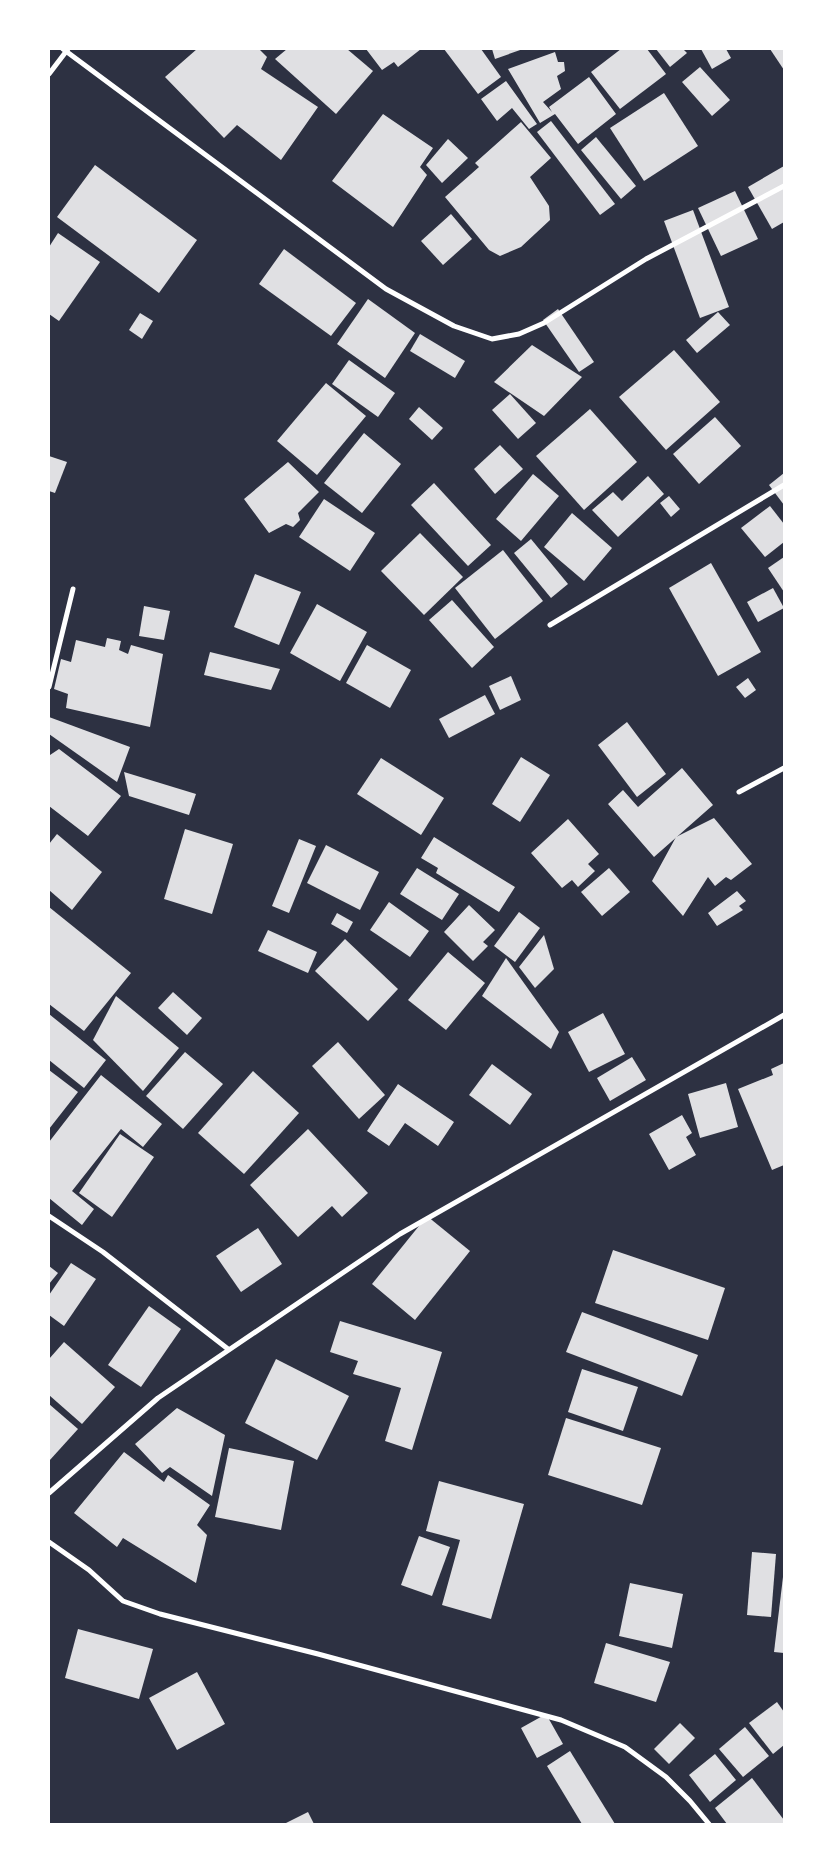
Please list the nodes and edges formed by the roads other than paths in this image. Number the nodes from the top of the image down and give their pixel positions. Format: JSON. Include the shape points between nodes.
{"nodes":[{"id":1,"x":66,"y":50,"type":"edge"},
{"id":2,"x":49,"y":74,"type":"edge"},
{"id":3,"x":784,"y":186,"type":"edge"},
{"id":4,"x":784,"y":485,"type":"edge"},
{"id":5,"x":73,"y":589,"type":"dead end"},
{"id":6,"x":550,"y":624,"type":"dead end"},
{"id":7,"x":49,"y":687,"type":"edge"},
{"id":8,"x":784,"y":768,"type":"edge"},
{"id":9,"x":739,"y":792,"type":"dead end"},
{"id":10,"x":784,"y":1015,"type":"edge"},
{"id":11,"x":49,"y":1216,"type":"edge"},
{"id":12,"x":228,"y":1349,"type":"junction"},
{"id":13,"x":49,"y":1494,"type":"edge"},
{"id":14,"x":49,"y":1542,"type":"edge"},
{"id":15,"x":709,"y":1824,"type":"edge"}],
"edges":[{"from":1,"to":2,"type":"street"},
{"from":1,"to":3,"type":"street","via":[[386,289],[454,326],[492,339],[519,334],[544,323],[646,259]]},
{"from":4,"to":6,"type":"street"},
{"from":5,"to":7,"type":"street"},
{"from":8,"to":9,"type":"street"},
{"from":10,"to":12,"type":"street","via":[[400,1234]]},
{"from":11,"to":12,"type":"street","via":[[103,1252]]},
{"from":12,"to":13,"type":"street","via":[[158,1398]]},
{"from":14,"to":15,"type":"street","via":[[89,1570],[123,1601],[160,1614],[570,1724],[625,1747],[690,1801]]}]}
